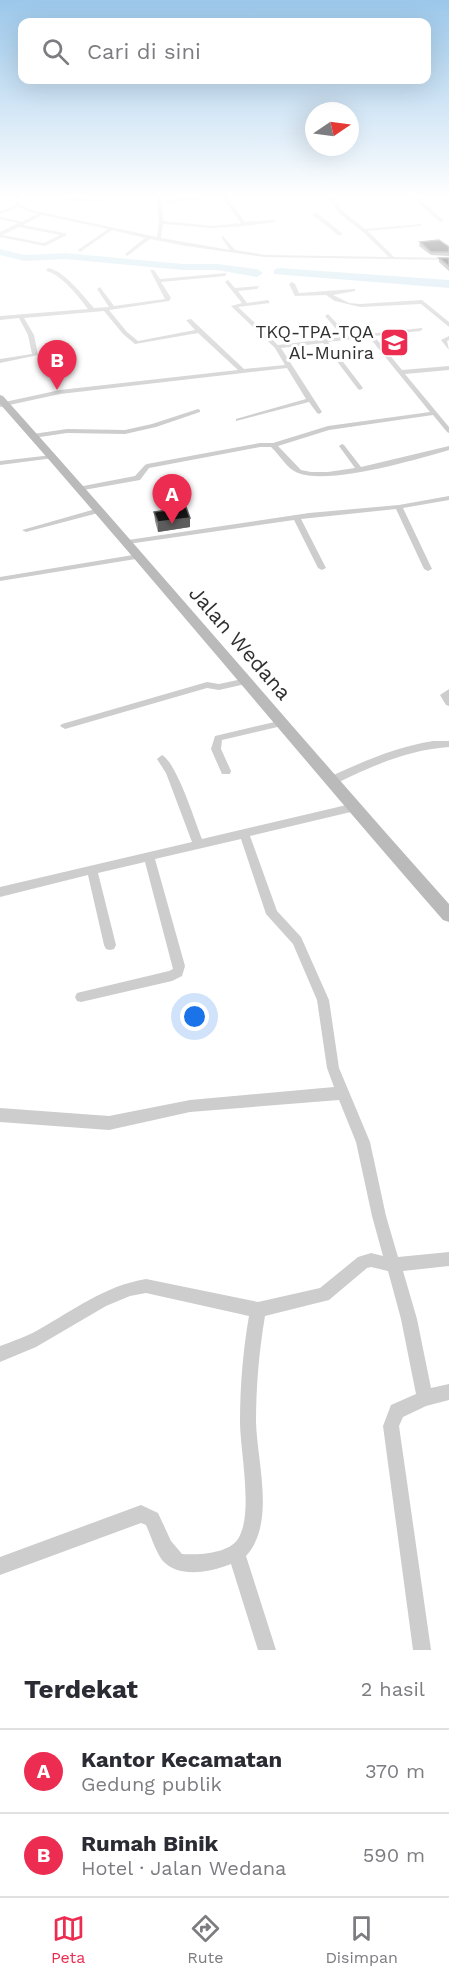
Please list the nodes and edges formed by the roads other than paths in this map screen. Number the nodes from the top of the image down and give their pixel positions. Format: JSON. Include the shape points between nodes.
{"nodes":[{"id":1,"x":55,"y":272,"type":"edge"},
{"id":2,"x":153,"y":272,"type":"edge"},
{"id":3,"x":225,"y":274,"type":"dead end"},
{"id":4,"x":158,"y":281,"type":"junction"},
{"id":5,"x":228,"y":282,"type":"dead end"},
{"id":6,"x":292,"y":284,"type":"dead end"},
{"id":7,"x":257,"y":287,"type":"dead end"},
{"id":8,"x":100,"y":289,"type":"dead end"},
{"id":9,"x":234,"y":290,"type":"junction"},
{"id":10,"x":352,"y":290,"type":"dead end"},
{"id":11,"x":328,"y":294,"type":"junction"},
{"id":12,"x":268,"y":302,"type":"dead end"},
{"id":13,"x":244,"y":303,"type":"junction"},
{"id":14,"x":109,"y":308,"type":"junction"},
{"id":15,"x":92,"y":310,"type":"junction"},
{"id":16,"x":328,"y":316,"type":"dead end"},
{"id":17,"x":21,"y":317,"type":"junction"},
{"id":18,"x":0,"y":318,"type":"edge"},
{"id":19,"x":189,"y":320,"type":"dead end"},
{"id":20,"x":449,"y":325,"type":"edge"},
{"id":21,"x":420,"y":329,"type":"dead end"},
{"id":22,"x":199,"y":331,"type":"junction"},
{"id":23,"x":370,"y":335,"type":"junction"},
{"id":24,"x":347,"y":338,"type":"junction"},
{"id":25,"x":449,"y":338,"type":"edge"},
{"id":26,"x":324,"y":341,"type":"junction"},
{"id":27,"x":277,"y":347,"type":"junction"},
{"id":28,"x":449,"y":348,"type":"edge"},
{"id":29,"x":0,"y":361,"type":"edge"},
{"id":30,"x":289,"y":366,"type":"junction"},
{"id":31,"x":449,"y":368,"type":"edge"},
{"id":32,"x":242,"y":371,"type":"junction"},
{"id":33,"x":403,"y":372,"type":"junction"},
{"id":34,"x":360,"y":388,"type":"dead end"},
{"id":35,"x":310,"y":400,"type":"junction"},
{"id":36,"x":2,"y":402,"type":"edge"},
{"id":37,"x":198,"y":411,"type":"dead end"},
{"id":38,"x":319,"y":412,"type":"dead end"},
{"id":39,"x":435,"y":413,"type":"junction"},
{"id":40,"x":238,"y":420,"type":"dead end"},
{"id":41,"x":449,"y":431,"type":"edge"},
{"id":42,"x":33,"y":436,"type":"junction"},
{"id":43,"x":273,"y":445,"type":"junction"},
{"id":44,"x":342,"y":446,"type":"dead end"},
{"id":45,"x":449,"y":448,"type":"edge"},
{"id":46,"x":52,"y":457,"type":"junction"},
{"id":47,"x":0,"y":463,"type":"edge"},
{"id":48,"x":360,"y":471,"type":"junction"},
{"id":49,"x":81,"y":489,"type":"junction"},
{"id":50,"x":449,"y":498,"type":"edge"},
{"id":51,"x":399,"y":507,"type":"junction"},
{"id":52,"x":99,"y":510,"type":"junction"},
{"id":53,"x":296,"y":517,"type":"junction"},
{"id":54,"x":26,"y":530,"type":"dead end"},
{"id":55,"x":128,"y":542,"type":"junction"},
{"id":56,"x":140,"y":556,"type":"junction"},
{"id":57,"x":322,"y":568,"type":"dead end"},
{"id":58,"x":428,"y":569,"type":"dead end"},
{"id":59,"x":0,"y":579,"type":"edge"},
{"id":60,"x":247,"y":681,"type":"junction"},
{"id":61,"x":449,"y":692,"type":"edge"},
{"id":62,"x":449,"y":703,"type":"edge"},
{"id":63,"x":283,"y":723,"type":"junction"},
{"id":64,"x":65,"y":726,"type":"dead end"},
{"id":65,"x":449,"y":744,"type":"edge"},
{"id":66,"x":162,"y":759,"type":"dead end"},
{"id":67,"x":226,"y":771,"type":"dead end"},
{"id":68,"x":331,"y":781,"type":"junction"},
{"id":69,"x":355,"y":807,"type":"junction"},
{"id":70,"x":244,"y":833,"type":"junction"},
{"id":71,"x":198,"y":844,"type":"junction"},
{"id":72,"x":149,"y":857,"type":"junction"},
{"id":73,"x":92,"y":870,"type":"junction"},
{"id":74,"x":0,"y":892,"type":"edge"},
{"id":75,"x":449,"y":915,"type":"edge"},
{"id":76,"x":110,"y":945,"type":"dead end"},
{"id":77,"x":81,"y":997,"type":"dead end"},
{"id":78,"x":342,"y":1093,"type":"junction"},
{"id":79,"x":0,"y":1116,"type":"edge"},
{"id":80,"x":449,"y":1258,"type":"edge"},
{"id":81,"x":392,"y":1265,"type":"junction"},
{"id":82,"x":258,"y":1310,"type":"junction"},
{"id":83,"x":0,"y":1354,"type":"edge"},
{"id":84,"x":449,"y":1392,"type":"edge"},
{"id":85,"x":426,"y":1398,"type":"junction"},
{"id":86,"x":236,"y":1554,"type":"junction"},
{"id":87,"x":0,"y":1564,"type":"edge"},
{"id":88,"x":267,"y":1650,"type":"edge"},
{"id":89,"x":422,"y":1650,"type":"edge"}],
"edges":[{"from":1,"to":15,"type":"street"},
{"from":2,"to":4,"type":"street"},
{"from":3,"to":4,"type":"street"},
{"from":4,"to":14,"type":"street","via":[[167,300]]},
{"from":5,"to":9,"type":"street"},
{"from":6,"to":11,"type":"street","via":[[298,295]]},
{"from":7,"to":9,"type":"street"},
{"from":8,"to":14,"type":"street"},
{"from":9,"to":13,"type":"street"},
{"from":10,"to":11,"type":"street"},
{"from":11,"to":20,"type":"street","via":[[334,301],[356,306],[422,302]]},
{"from":12,"to":13,"type":"street"},
{"from":13,"to":27,"type":"street","via":[[234,306]]},
{"from":14,"to":15,"type":"street"},
{"from":14,"to":22,"type":"street","via":[[114,322],[137,343]]},
{"from":15,"to":17,"type":"street"},
{"from":16,"to":24,"type":"street"},
{"from":17,"to":18,"type":"street"},
{"from":17,"to":29,"type":"street","via":[[31,335],[35,355]]},
{"from":19,"to":22,"type":"street"},
{"from":21,"to":23,"type":"street"},
{"from":22,"to":32,"type":"street","via":[[223,354],[232,357]]},
{"from":23,"to":24,"type":"street"},
{"from":23,"to":33,"type":"street"},
{"from":24,"to":26,"type":"street"},
{"from":25,"to":28,"type":"street","via":[[444,340]]},
{"from":26,"to":27,"type":"street"},
{"from":26,"to":34,"type":"street"},
{"from":27,"to":30,"type":"street"},
{"from":30,"to":32,"type":"street"},
{"from":30,"to":35,"type":"street"},
{"from":31,"to":33,"type":"street"},
{"from":32,"to":36,"type":"street"},
{"from":33,"to":39,"type":"street"},
{"from":35,"to":38,"type":"street"},
{"from":35,"to":40,"type":"street"},
{"from":36,"to":42,"type":"street","name":"Jalan Wedana"},
{"from":37,"to":42,"type":"street","via":[[125,432],[67,431]]},
{"from":39,"to":41,"type":"street"},
{"from":39,"to":43,"type":"street","via":[[328,428]]},
{"from":42,"to":46,"type":"street","name":"Jalan Wedana"},
{"from":43,"to":48,"type":"street","via":[[301,472]]},
{"from":43,"to":49,"type":"street","via":[[147,466],[137,478]]},
{"from":44,"to":48,"type":"street"},
{"from":45,"to":48,"type":"street"},
{"from":46,"to":47,"type":"street"},
{"from":46,"to":49,"type":"street","name":"Jalan Wedana"},
{"from":49,"to":52,"type":"street","name":"Jalan Wedana"},
{"from":50,"to":51,"type":"street"},
{"from":51,"to":53,"type":"street"},
{"from":51,"to":58,"type":"street"},
{"from":52,"to":54,"type":"street"},
{"from":52,"to":55,"type":"street","name":"Jalan Wedana"},
{"from":53,"to":55,"type":"street"},
{"from":53,"to":57,"type":"street"},
{"from":55,"to":56,"type":"street","name":"Jalan Wedana"},
{"from":56,"to":59,"type":"street"},
{"from":56,"to":60,"type":"street","name":"Jalan Wedana"},
{"from":60,"to":63,"type":"street","name":"Jalan Wedana"},
{"from":60,"to":64,"type":"street","via":[[219,687],[207,685]]},
{"from":61,"to":62,"type":"street"},
{"from":63,"to":67,"type":"street","via":[[218,738],[216,749]]},
{"from":63,"to":68,"type":"street","name":"Jalan Wedana"},
{"from":65,"to":68,"type":"street","via":[[408,748]]},
{"from":66,"to":71,"type":"street","via":[[171,772]]},
{"from":68,"to":69,"type":"street","name":"Jalan Wedana"},
{"from":69,"to":70,"type":"street"},
{"from":69,"to":75,"type":"street","name":"Jalan Wedana"},
{"from":70,"to":71,"type":"street"},
{"from":70,"to":78,"type":"street","via":[[272,914],[297,941],[318,986],[328,1022],[333,1068]]},
{"from":71,"to":72,"type":"street"},
{"from":72,"to":73,"type":"street"},
{"from":72,"to":77,"type":"street","via":[[178,972]]},
{"from":73,"to":74,"type":"street"},
{"from":73,"to":76,"type":"street"},
{"from":78,"to":79,"type":"street","via":[[190,1106],[109,1123]]},
{"from":78,"to":81,"type":"street","via":[[363,1142]]},
{"from":80,"to":81,"type":"street"},
{"from":81,"to":82,"type":"street","via":[[363,1262],[324,1295]]},
{"from":81,"to":85,"type":"street","via":[[409,1319]]},
{"from":82,"to":83,"type":"street","via":[[141,1286],[106,1297],[31,1342]]},
{"from":82,"to":86,"type":"street","via":[[248,1423],[254,1511],[249,1534]]},
{"from":84,"to":85,"type":"street"},
{"from":85,"to":89,"type":"street","via":[[397,1411],[390,1426]]},
{"from":86,"to":87,"type":"street","via":[[190,1564],[177,1562],[168,1554],[152,1519],[141,1514]]},
{"from":86,"to":88,"type":"street"}]}
